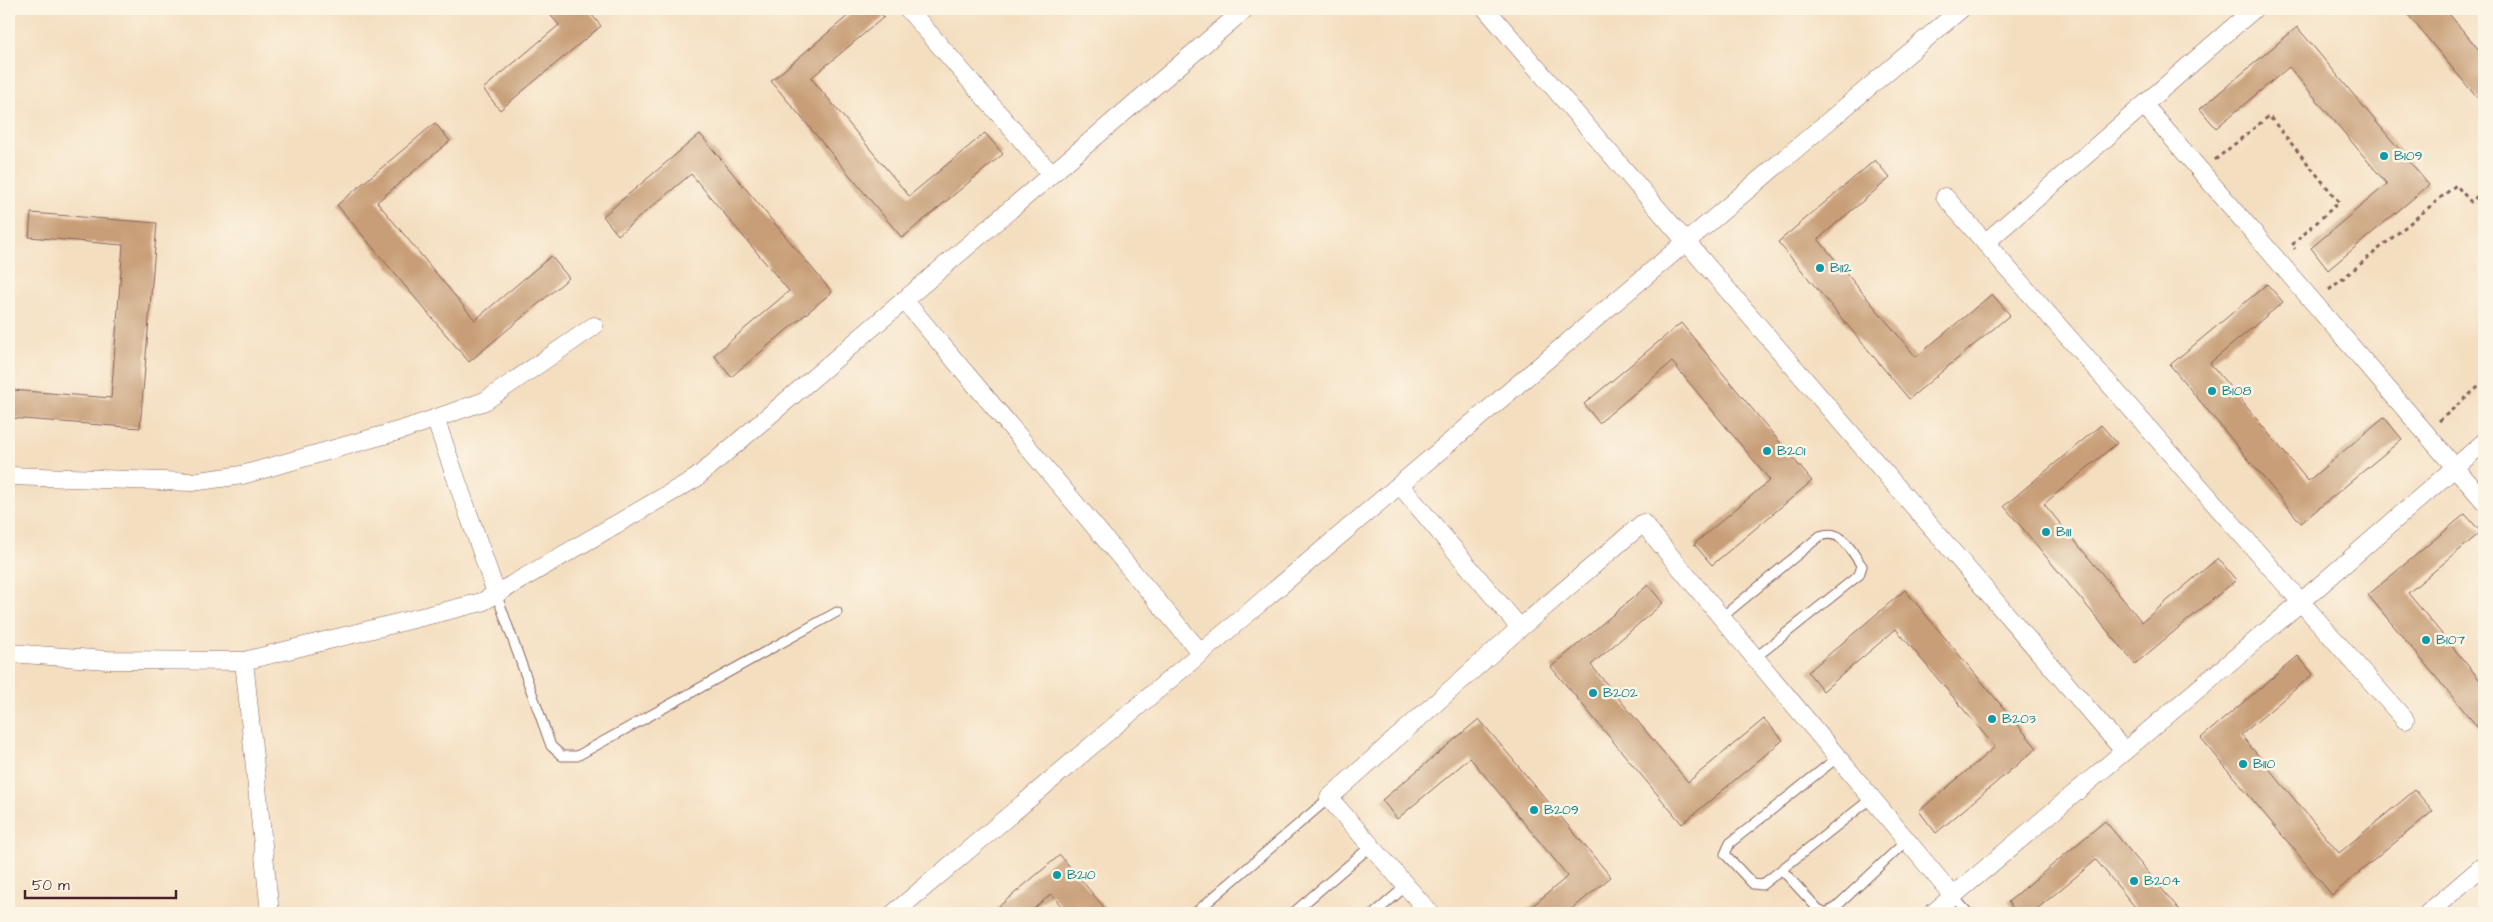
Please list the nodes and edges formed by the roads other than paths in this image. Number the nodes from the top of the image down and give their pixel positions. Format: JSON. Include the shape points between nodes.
{"nodes":[{"id":1,"x":908,"y":9,"type":"edge"},
{"id":2,"x":1245,"y":9,"type":"edge"},
{"id":3,"x":1486,"y":9,"type":"edge"},
{"id":4,"x":1961,"y":9,"type":"edge"},
{"id":5,"x":2254,"y":9,"type":"edge"},
{"id":6,"x":2144,"y":105,"type":"junction"},
{"id":7,"x":1051,"y":174,"type":"junction"},
{"id":8,"x":1945,"y":197,"type":"dead end"},
{"id":9,"x":1686,"y":242,"type":"junction"},
{"id":10,"x":1985,"y":243,"type":"junction"},
{"id":11,"x":904,"y":300,"type":"junction"},
{"id":12,"x":594,"y":326,"type":"dead end"},
{"id":13,"x":435,"y":418,"type":"junction"},
{"id":14,"x":2484,"y":442,"type":"edge"},
{"id":15,"x":2455,"y":467,"type":"junction"},
{"id":16,"x":9,"y":476,"type":"edge"},
{"id":17,"x":1400,"y":485,"type":"junction"},
{"id":18,"x":2484,"y":501,"type":"edge"},
{"id":19,"x":496,"y":593,"type":"junction"},
{"id":20,"x":2301,"y":602,"type":"junction"},
{"id":21,"x":837,"y":612,"type":"dead end"},
{"id":22,"x":1722,"y":617,"type":"junction"},
{"id":23,"x":1520,"y":628,"type":"junction"},
{"id":24,"x":9,"y":653,"type":"edge"},
{"id":25,"x":1202,"y":653,"type":"junction"},
{"id":26,"x":1756,"y":658,"type":"junction"},
{"id":27,"x":244,"y":661,"type":"junction"},
{"id":28,"x":2405,"y":720,"type":"dead end"},
{"id":29,"x":2124,"y":751,"type":"junction"},
{"id":30,"x":1838,"y":757,"type":"junction"},
{"id":31,"x":1329,"y":798,"type":"junction"},
{"id":32,"x":1872,"y":798,"type":"junction"},
{"id":33,"x":1907,"y":840,"type":"junction"},
{"id":34,"x":1371,"y":846,"type":"junction"},
{"id":35,"x":2484,"y":865,"type":"edge"},
{"id":36,"x":1782,"y":870,"type":"junction"},
{"id":37,"x":1406,"y":886,"type":"junction"},
{"id":38,"x":1953,"y":896,"type":"junction"},
{"id":39,"x":270,"y":913,"type":"edge"},
{"id":40,"x":897,"y":913,"type":"edge"},
{"id":41,"x":1195,"y":913,"type":"edge"},
{"id":42,"x":1293,"y":913,"type":"edge"},
{"id":43,"x":1375,"y":913,"type":"edge"},
{"id":44,"x":1430,"y":913,"type":"edge"},
{"id":45,"x":1933,"y":913,"type":"edge"},
{"id":46,"x":1968,"y":913,"type":"edge"},
{"id":47,"x":2428,"y":913,"type":"edge"}],
"edges":[{"from":1,"to":7,"type":"street"},
{"from":2,"to":7,"type":"street"},
{"from":3,"to":9,"type":"street"},
{"from":4,"to":9,"type":"street"},
{"from":5,"to":6,"type":"street"},
{"from":6,"to":10,"type":"street"},
{"from":6,"to":15,"type":"street"},
{"from":7,"to":11,"type":"street"},
{"from":8,"to":10,"type":"street"},
{"from":9,"to":17,"type":"street"},
{"from":9,"to":29,"type":"street"},
{"from":10,"to":20,"type":"street"},
{"from":11,"to":19,"type":"street","via":[[696,478]]},
{"from":11,"to":25,"type":"street"},
{"from":12,"to":13,"type":"street","via":[[485,401]]},
{"from":13,"to":16,"type":"street","via":[[242,475],[200,481]]},
{"from":13,"to":19,"type":"street"},
{"from":14,"to":15,"type":"street"},
{"from":15,"to":18,"type":"street"},
{"from":15,"to":20,"type":"street"},
{"from":17,"to":23,"type":"street"},
{"from":17,"to":25,"type":"street"},
{"from":19,"to":21,"type":"lane","via":[[550,746],[562,756],[577,756]]},
{"from":19,"to":27,"type":"street","via":[[482,602]]},
{"from":20,"to":28,"type":"street"},
{"from":20,"to":29,"type":"street"},
{"from":22,"to":23,"type":"street","via":[[1643,523]]},
{"from":22,"to":26,"type":"street"},
{"from":22,"to":26,"type":"lane","via":[[1820,536],[1839,535],[1862,566],[1859,575]]},
{"from":23,"to":31,"type":"street"},
{"from":24,"to":27,"type":"street","via":[[107,660]]},
{"from":25,"to":40,"type":"street"},
{"from":26,"to":30,"type":"street"},
{"from":27,"to":39,"type":"street"},
{"from":29,"to":38,"type":"street"},
{"from":30,"to":32,"type":"street"},
{"from":30,"to":36,"type":"lane","via":[[1730,843],[1725,854],[1752,884],[1762,885]]},
{"from":31,"to":34,"type":"street"},
{"from":31,"to":41,"type":"lane"},
{"from":32,"to":33,"type":"street"},
{"from":32,"to":36,"type":"lane"},
{"from":33,"to":36,"type":"lane","via":[[1826,913],[1818,909]]},
{"from":33,"to":38,"type":"street"},
{"from":34,"to":37,"type":"street"},
{"from":34,"to":42,"type":"lane"},
{"from":35,"to":47,"type":"street"},
{"from":37,"to":43,"type":"lane"},
{"from":37,"to":44,"type":"street"},
{"from":38,"to":45,"type":"street"},
{"from":38,"to":46,"type":"lane"}]}
